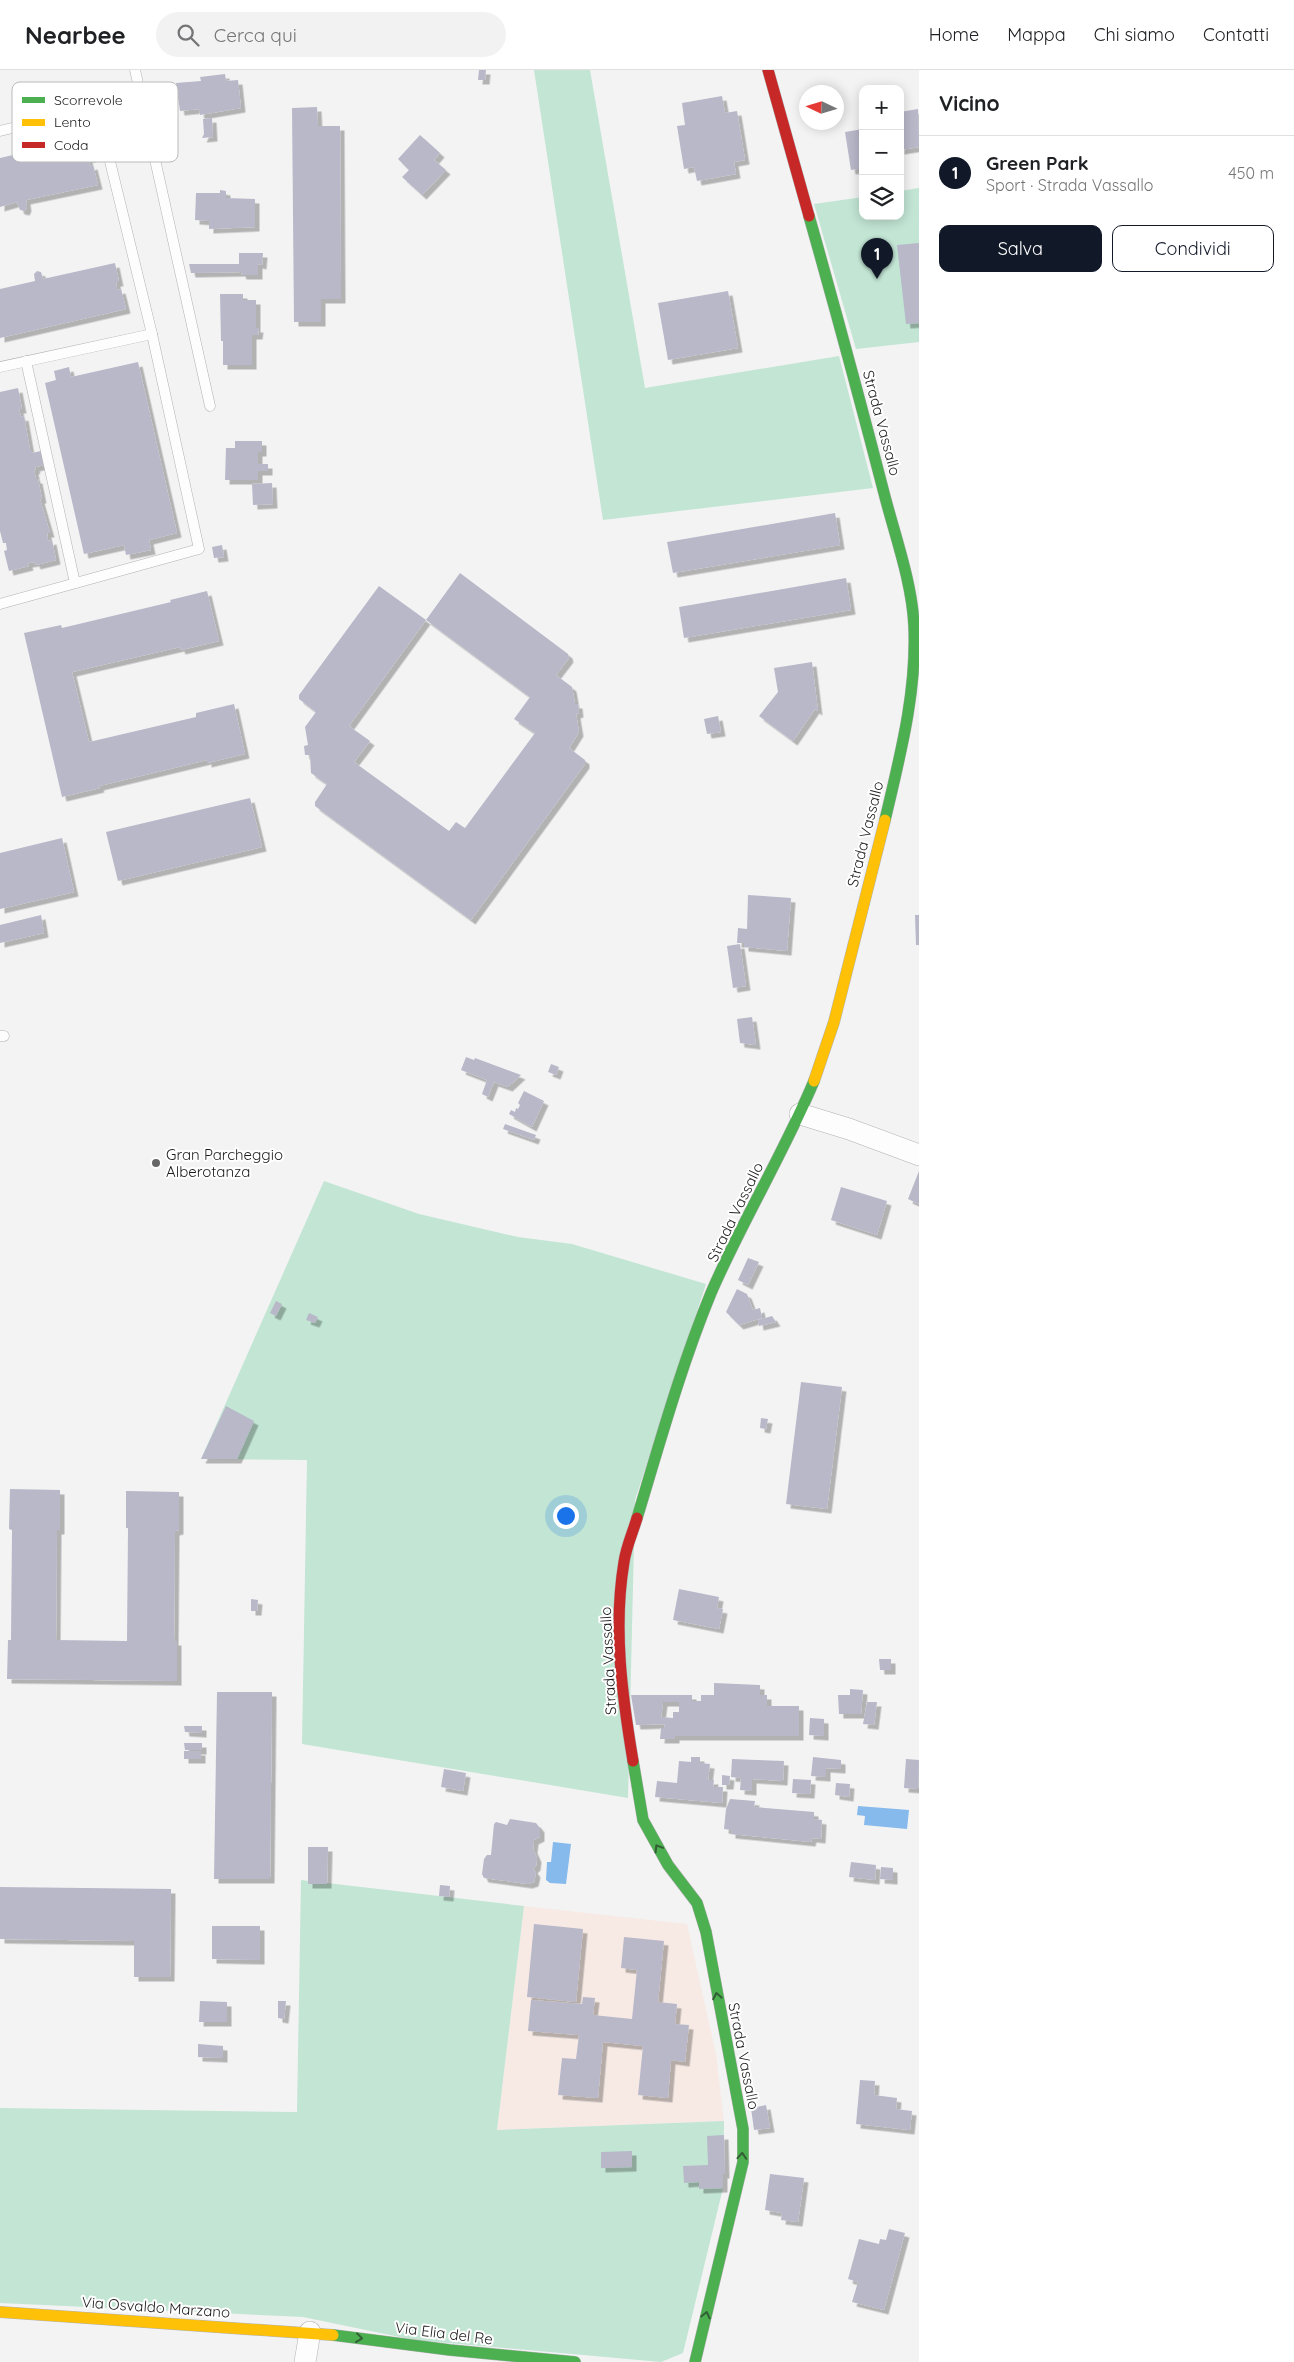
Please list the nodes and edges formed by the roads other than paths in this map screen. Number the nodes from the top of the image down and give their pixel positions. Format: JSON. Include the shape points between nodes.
{"nodes":[{"id":1,"x":768,"y":70,"type":"edge"},
{"id":2,"x":110,"y":162,"type":"edge"},
{"id":3,"x":156,"y":162,"type":"edge"},
{"id":4,"x":152,"y":334,"type":"junction"},
{"id":5,"x":26,"y":362,"type":"junction"},
{"id":6,"x":0,"y":367,"type":"edge"},
{"id":7,"x":210,"y":406,"type":"dead end"},
{"id":8,"x":75,"y":583,"type":"junction"},
{"id":9,"x":0,"y":604,"type":"edge"},
{"id":10,"x":800,"y":1114,"type":"junction"},
{"id":11,"x":919,"y":1155,"type":"edge"},
{"id":12,"x":0,"y":2312,"type":"edge"},
{"id":13,"x":310,"y":2332,"type":"junction"},
{"id":14,"x":305,"y":2362,"type":"edge"},
{"id":15,"x":575,"y":2362,"type":"edge"},
{"id":16,"x":695,"y":2362,"type":"edge"}],
"edges":[{"from":1,"to":10,"type":"street","name":"Strada Vassallo","via":[[852,366],[907,583],[914,624],[910,706],[902,750],[834,1022]]},
{"from":2,"to":4,"type":"lane"},
{"from":3,"to":7,"type":"lane"},
{"from":4,"to":5,"type":"lane"},
{"from":4,"to":8,"type":"lane","via":[[199,549]]},
{"from":5,"to":6,"type":"lane"},
{"from":5,"to":8,"type":"lane"},
{"from":8,"to":9,"type":"lane"},
{"from":10,"to":11,"type":"street"},
{"from":16,"to":10,"type":"street","name":"Strada Vassallo","one_way":true,"via":[[742,2162],[743,2129],[706,1932],[696,1903],[668,1865],[643,1820],[621,1688],[618,1620],[624,1561],[688,1353],[712,1292]]},
{"from":12,"to":13,"type":"street","name":"Via Osvaldo Marzano"},
{"from":13,"to":14,"type":"street"},
{"from":13,"to":15,"type":"street","name":"Via Elia del Re","one_way":true}]}
